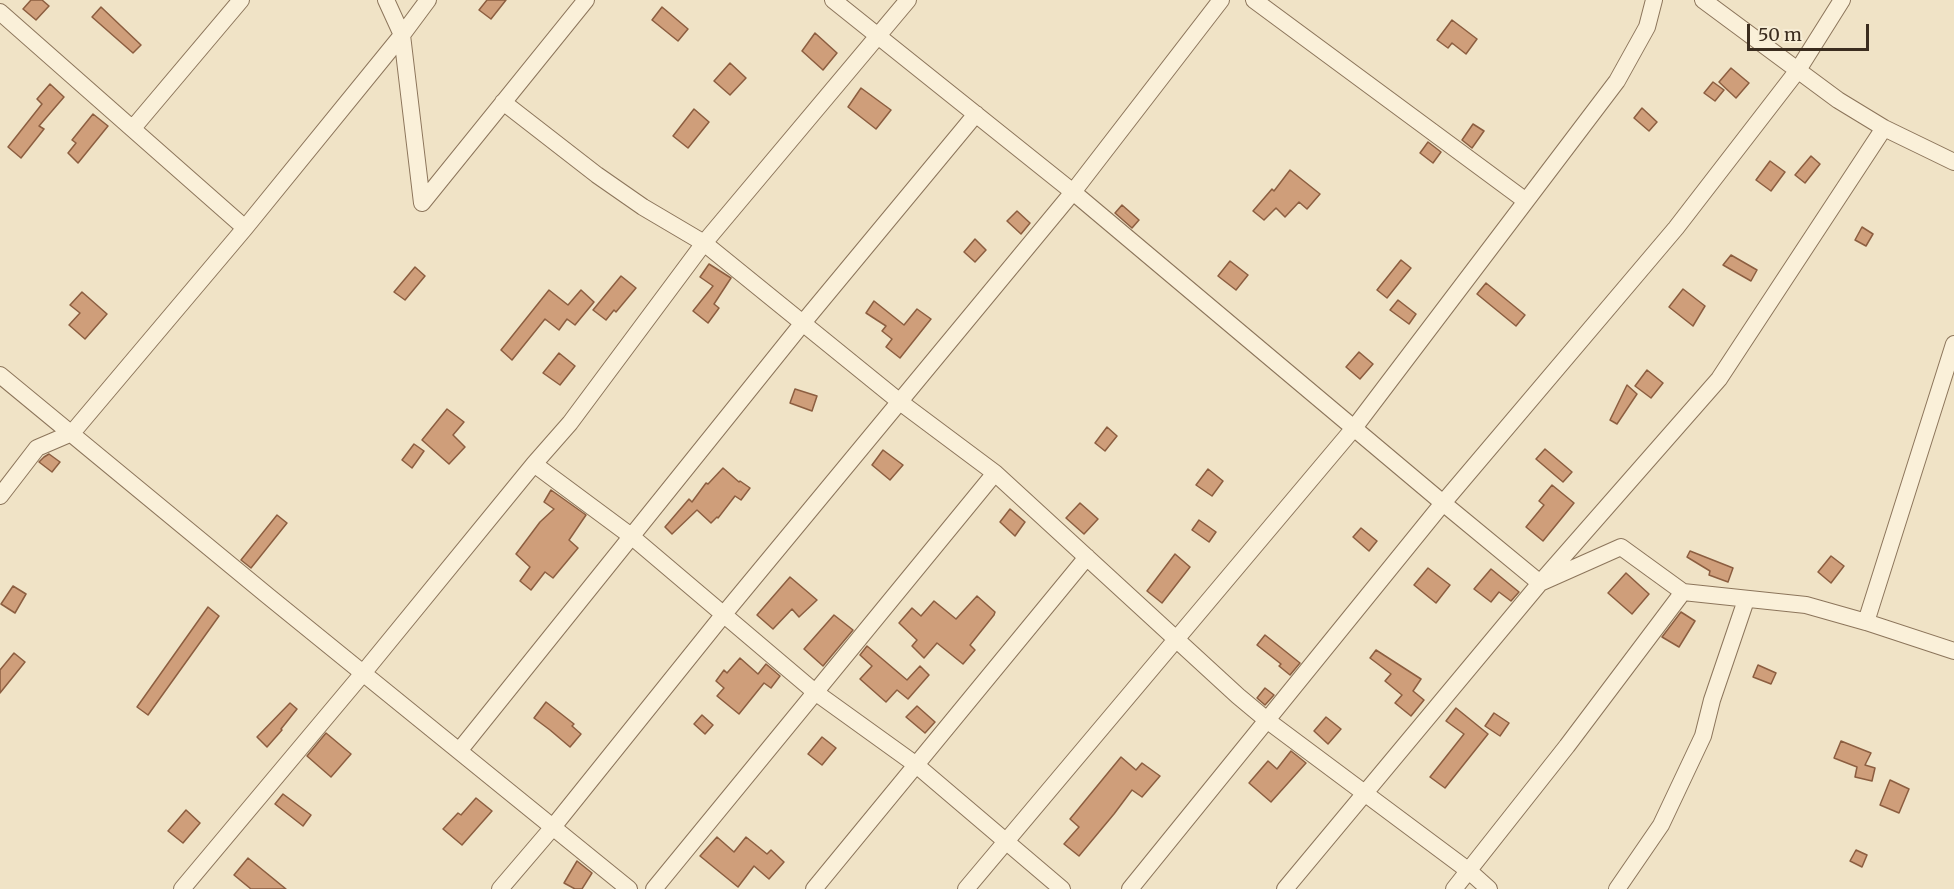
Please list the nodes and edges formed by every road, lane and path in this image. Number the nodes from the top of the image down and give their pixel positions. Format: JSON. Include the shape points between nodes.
{"nodes":[{"id":1,"x":241,"y":0,"type":"edge"},
{"id":2,"x":386,"y":0,"type":"edge"},
{"id":3,"x":428,"y":0,"type":"edge"},
{"id":4,"x":586,"y":0,"type":"edge"},
{"id":5,"x":833,"y":0,"type":"edge"},
{"id":6,"x":908,"y":0,"type":"edge"},
{"id":7,"x":1221,"y":0,"type":"edge"},
{"id":8,"x":1254,"y":0,"type":"edge"},
{"id":9,"x":1654,"y":0,"type":"edge"},
{"id":10,"x":1703,"y":0,"type":"edge"},
{"id":11,"x":1842,"y":0,"type":"edge"},
{"id":12,"x":0,"y":12,"type":"edge"},
{"id":13,"x":402,"y":35,"type":"junction"},
{"id":14,"x":878,"y":37,"type":"junction"},
{"id":15,"x":1798,"y":70,"type":"junction"},
{"id":16,"x":503,"y":102,"type":"junction"},
{"id":17,"x":976,"y":114,"type":"junction"},
{"id":18,"x":133,"y":128,"type":"junction"},
{"id":19,"x":1884,"y":128,"type":"junction"},
{"id":20,"x":1954,"y":162,"type":"edge"},
{"id":21,"x":1073,"y":192,"type":"junction"},
{"id":22,"x":1526,"y":201,"type":"junction"},
{"id":23,"x":245,"y":228,"type":"junction"},
{"id":24,"x":704,"y":243,"type":"junction"},
{"id":25,"x":802,"y":324,"type":"junction"},
{"id":26,"x":1954,"y":344,"type":"edge"},
{"id":27,"x":0,"y":375,"type":"edge"},
{"id":28,"x":900,"y":402,"type":"junction"},
{"id":29,"x":1354,"y":428,"type":"junction"},
{"id":30,"x":72,"y":433,"type":"junction"},
{"id":31,"x":534,"y":464,"type":"junction"},
{"id":32,"x":995,"y":472,"type":"junction"},
{"id":33,"x":0,"y":496,"type":"edge"},
{"id":34,"x":1443,"y":503,"type":"junction"},
{"id":35,"x":631,"y":536,"type":"junction"},
{"id":36,"x":1087,"y":557,"type":"junction"},
{"id":37,"x":1540,"y":584,"type":"junction"},
{"id":38,"x":1683,"y":592,"type":"junction"},
{"id":39,"x":1746,"y":600,"type":"junction"},
{"id":40,"x":724,"y":614,"type":"junction"},
{"id":41,"x":1866,"y":622,"type":"junction"},
{"id":42,"x":1177,"y":640,"type":"junction"},
{"id":43,"x":1954,"y":651,"type":"edge"},
{"id":44,"x":363,"y":672,"type":"junction"},
{"id":45,"x":815,"y":692,"type":"junction"},
{"id":46,"x":1268,"y":720,"type":"junction"},
{"id":47,"x":459,"y":751,"type":"junction"},
{"id":48,"x":915,"y":764,"type":"junction"},
{"id":49,"x":1365,"y":793,"type":"junction"},
{"id":50,"x":553,"y":827,"type":"junction"},
{"id":51,"x":1007,"y":842,"type":"junction"},
{"id":52,"x":1469,"y":871,"type":"junction"},
{"id":53,"x":182,"y":889,"type":"edge"},
{"id":54,"x":500,"y":889,"type":"edge"},
{"id":55,"x":629,"y":889,"type":"edge"},
{"id":56,"x":654,"y":889,"type":"edge"},
{"id":57,"x":814,"y":889,"type":"edge"},
{"id":58,"x":966,"y":889,"type":"edge"},
{"id":59,"x":1062,"y":889,"type":"edge"},
{"id":60,"x":1130,"y":889,"type":"edge"},
{"id":61,"x":1286,"y":889,"type":"edge"},
{"id":62,"x":1454,"y":889,"type":"edge"},
{"id":63,"x":1489,"y":889,"type":"edge"},
{"id":64,"x":1617,"y":889,"type":"edge"}],
"edges":[{"from":1,"to":18,"type":"street"},
{"from":2,"to":13,"type":"street"},
{"from":3,"to":13,"type":"street"},
{"from":4,"to":16,"type":"street"},
{"from":5,"to":14,"type":"street"},
{"from":6,"to":14,"type":"street"},
{"from":7,"to":21,"type":"street"},
{"from":8,"to":22,"type":"street"},
{"from":9,"to":22,"type":"street","via":[[1647,27],[1617,81]]},
{"from":10,"to":15,"type":"street"},
{"from":11,"to":15,"type":"street"},
{"from":12,"to":18,"type":"street"},
{"from":13,"to":16,"type":"street","via":[[422,203]]},
{"from":13,"to":23,"type":"street"},
{"from":14,"to":17,"type":"street"},
{"from":14,"to":24,"type":"street"},
{"from":15,"to":19,"type":"street"},
{"from":15,"to":34,"type":"street","via":[[1676,228]]},
{"from":16,"to":24,"type":"street","via":[[597,175]]},
{"from":17,"to":21,"type":"street"},
{"from":17,"to":25,"type":"street"},
{"from":18,"to":23,"type":"street"},
{"from":19,"to":20,"type":"street"},
{"from":19,"to":37,"type":"street","via":[[1719,379]]},
{"from":21,"to":28,"type":"street"},
{"from":21,"to":29,"type":"street"},
{"from":22,"to":29,"type":"street"},
{"from":23,"to":30,"type":"street"},
{"from":24,"to":25,"type":"street"},
{"from":24,"to":31,"type":"street","via":[[570,423]]},
{"from":25,"to":28,"type":"street"},
{"from":25,"to":35,"type":"street"},
{"from":26,"to":41,"type":"street"},
{"from":27,"to":30,"type":"street"},
{"from":28,"to":32,"type":"street"},
{"from":28,"to":40,"type":"street"},
{"from":29,"to":34,"type":"street"},
{"from":29,"to":42,"type":"street"},
{"from":30,"to":33,"type":"street","via":[[37,448]]},
{"from":30,"to":44,"type":"street"},
{"from":31,"to":35,"type":"street"},
{"from":31,"to":44,"type":"street"},
{"from":32,"to":36,"type":"street"},
{"from":32,"to":45,"type":"street"},
{"from":34,"to":37,"type":"street"},
{"from":34,"to":46,"type":"street"},
{"from":35,"to":40,"type":"street"},
{"from":35,"to":47,"type":"street"},
{"from":36,"to":42,"type":"street"},
{"from":36,"to":48,"type":"street"},
{"from":37,"to":38,"type":"street","via":[[1620,547]]},
{"from":37,"to":49,"type":"street"},
{"from":38,"to":39,"type":"street"},
{"from":38,"to":52,"type":"street"},
{"from":39,"to":41,"type":"street","via":[[1806,605]]},
{"from":39,"to":64,"type":"street","via":[[1703,736],[1661,825]]},
{"from":40,"to":45,"type":"street"},
{"from":40,"to":50,"type":"street"},
{"from":41,"to":43,"type":"street"},
{"from":42,"to":46,"type":"street"},
{"from":42,"to":51,"type":"street"},
{"from":44,"to":47,"type":"street"},
{"from":44,"to":53,"type":"street"},
{"from":45,"to":48,"type":"street"},
{"from":45,"to":56,"type":"street"},
{"from":46,"to":49,"type":"street"},
{"from":46,"to":60,"type":"street"},
{"from":47,"to":50,"type":"street"},
{"from":48,"to":51,"type":"street"},
{"from":48,"to":57,"type":"street"},
{"from":49,"to":52,"type":"street"},
{"from":49,"to":61,"type":"street"},
{"from":50,"to":54,"type":"street"},
{"from":50,"to":55,"type":"street"},
{"from":51,"to":58,"type":"street"},
{"from":51,"to":59,"type":"street"},
{"from":52,"to":62,"type":"street"},
{"from":52,"to":63,"type":"street"}]}
